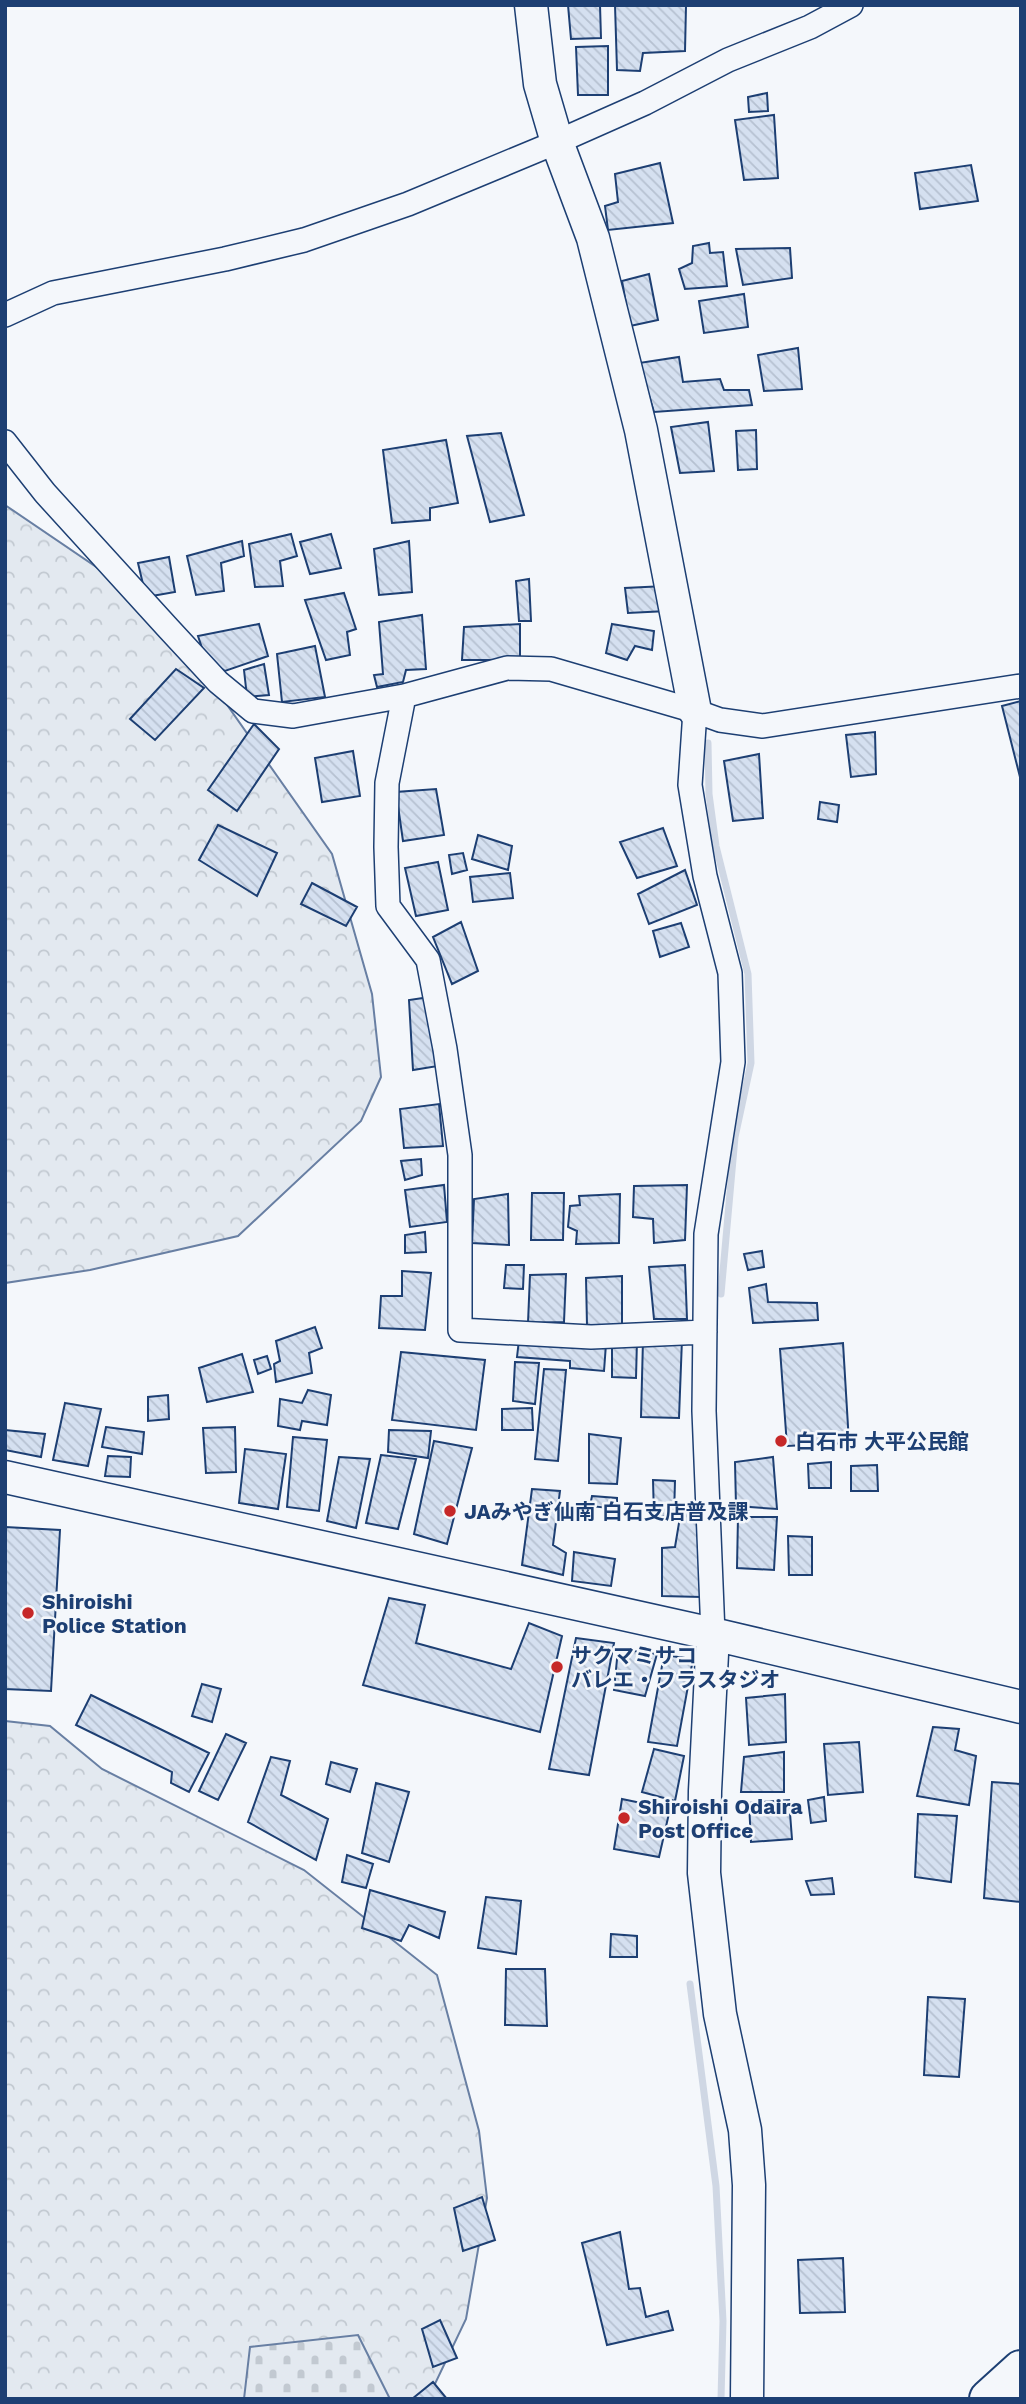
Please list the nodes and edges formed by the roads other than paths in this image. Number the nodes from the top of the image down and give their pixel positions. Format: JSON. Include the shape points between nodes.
{"nodes":[{"id":1,"x":531,"y":5,"type":"edge"},
{"id":2,"x":851,"y":5,"type":"edge"},
{"id":3,"x":558,"y":142,"type":"junction"},
{"id":4,"x":5,"y":315,"type":"edge"},
{"id":5,"x":5,"y":442,"type":"edge"},
{"id":6,"x":1021,"y":686,"type":"edge"},
{"id":7,"x":404,"y":696,"type":"junction"},
{"id":8,"x":695,"y":711,"type":"junction"},
{"id":9,"x":705,"y":1332,"type":"junction"},
{"id":10,"x":5,"y":1477,"type":"edge"},
{"id":11,"x":713,"y":1634,"type":"junction"},
{"id":12,"x":1021,"y":1707,"type":"edge"},
{"id":13,"x":1021,"y":2370,"type":"edge"},
{"id":14,"x":1021,"y":2385,"type":"edge"},
{"id":15,"x":747,"y":2399,"type":"edge"},
{"id":16,"x":989,"y":2399,"type":"edge"},
{"id":17,"x":999,"y":2399,"type":"edge"}],
"edges":[{"from":1,"to":3,"type":"street","via":[[540,84]]},
{"from":2,"to":3,"type":"street"},
{"from":3,"to":4,"type":"street","via":[[408,204],[304,240],[53,293]]},
{"from":3,"to":8,"type":"street","via":[[593,238],[641,430]]},
{"from":5,"to":7,"type":"street","via":[[45,493],[184,646],[253,711],[293,716]]},
{"from":6,"to":8,"type":"street","via":[[763,726]]},
{"from":7,"to":8,"type":"street","via":[[507,668],[551,669]]},
{"from":7,"to":9,"type":"street","via":[[387,783],[388,906],[428,960],[445,1049],[460,1155],[460,1330],[591,1336]]},
{"from":8,"to":9,"type":"street","via":[[690,785],[705,876],[730,973],[733,1062],[706,1234]]},
{"from":9,"to":11,"type":"street"},
{"from":10,"to":11,"type":"street"},
{"from":11,"to":12,"type":"street"},
{"from":11,"to":15,"type":"street","via":[[704,1873],[720,2014],[745,2130],[749,2185]]},
{"from":13,"to":16,"type":"highway"},
{"from":14,"to":17,"type":"highway"}]}
